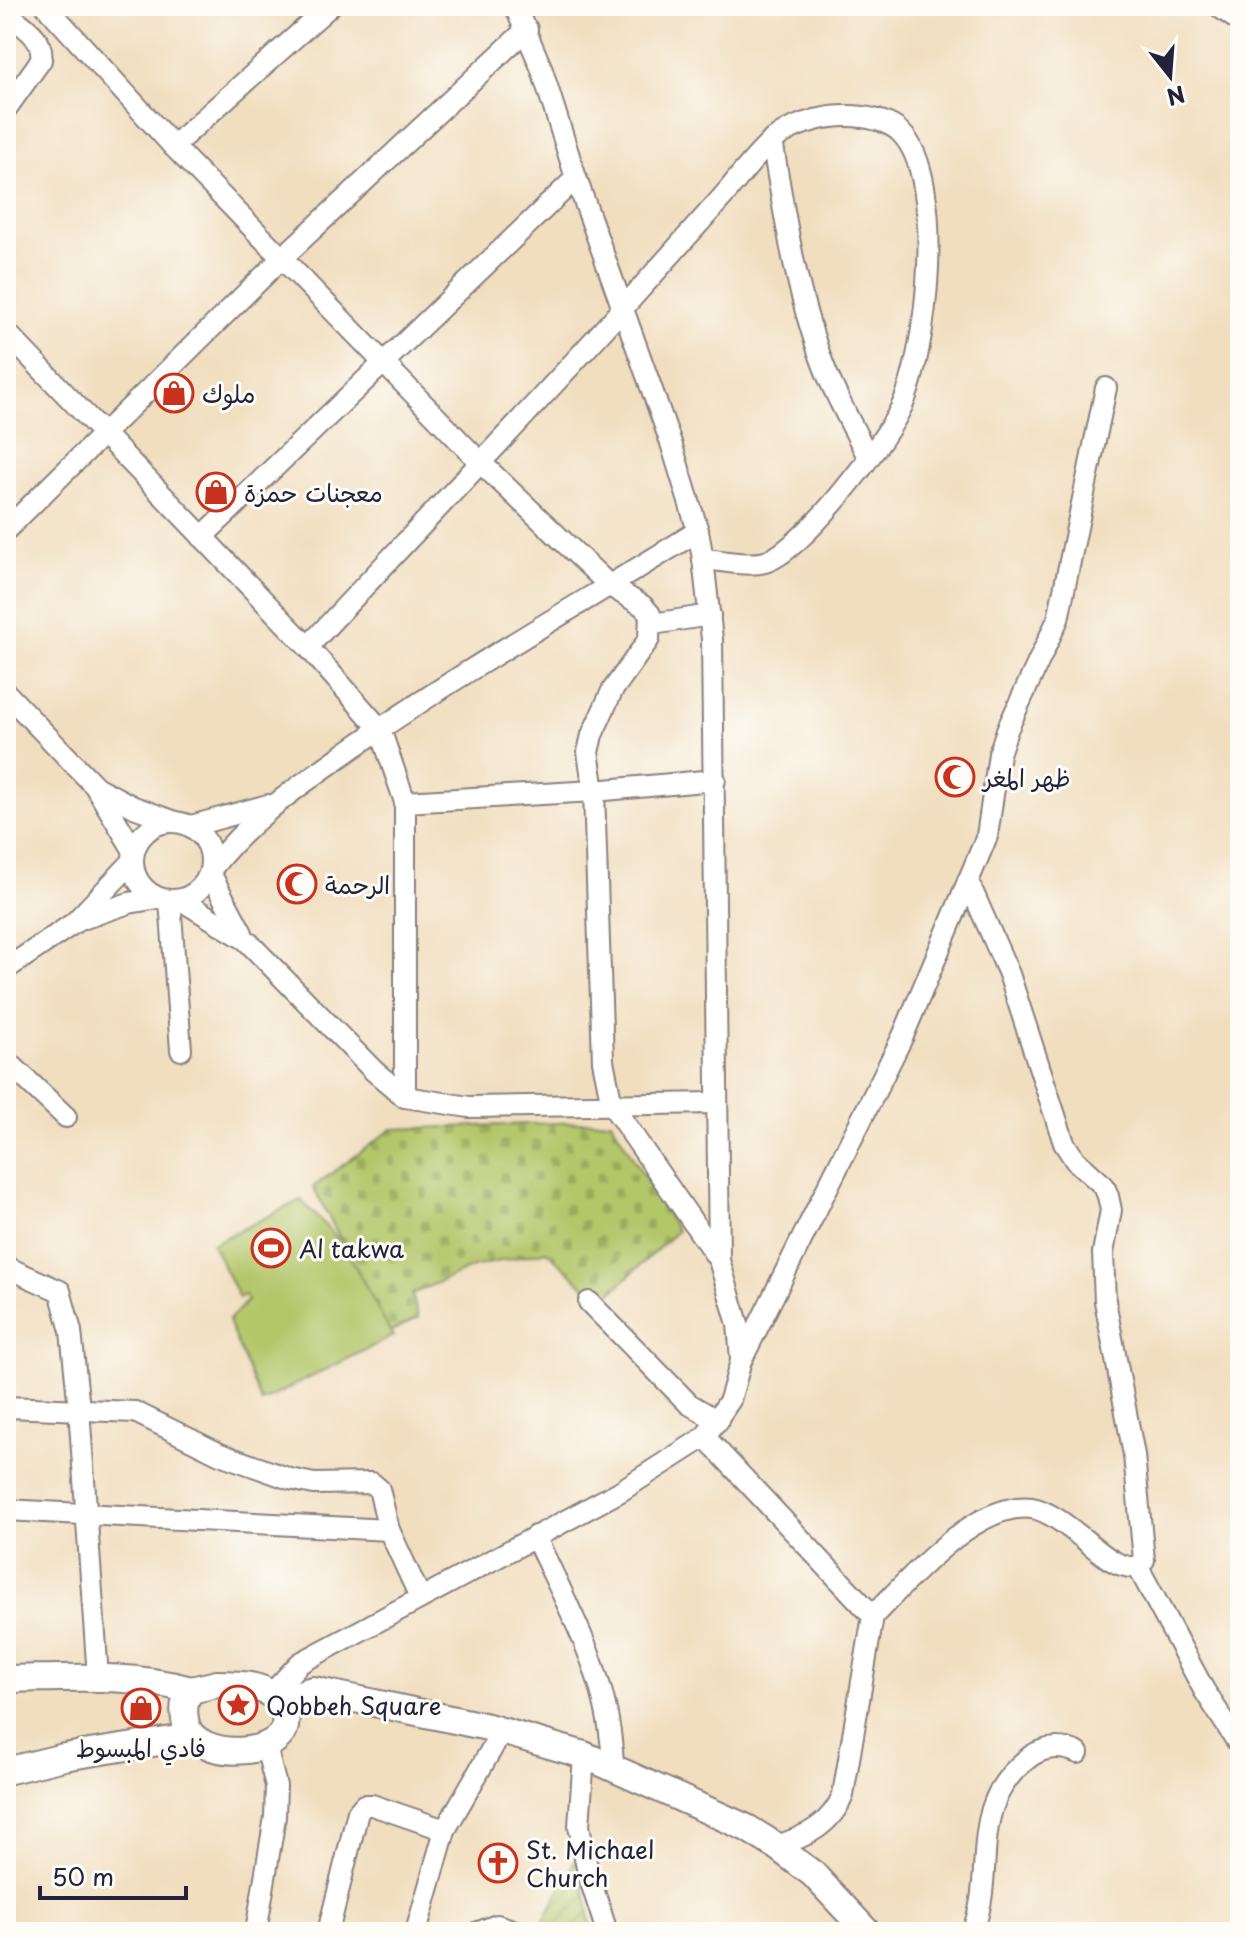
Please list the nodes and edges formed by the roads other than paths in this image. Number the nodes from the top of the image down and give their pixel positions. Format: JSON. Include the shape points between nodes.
{"nodes":[{"id":1,"x":46,"y":6,"type":"edge"},
{"id":2,"x":330,"y":6,"type":"edge"},
{"id":3,"x":1223,"y":6,"type":"edge"},
{"id":4,"x":6,"y":12,"type":"edge"},
{"id":5,"x":517,"y":14,"type":"edge"},
{"id":6,"x":1240,"y":18,"type":"edge"},
{"id":7,"x":6,"y":109,"type":"edge"},
{"id":8,"x":772,"y":140,"type":"junction"},
{"id":9,"x":173,"y":146,"type":"junction"},
{"id":10,"x":576,"y":178,"type":"junction"},
{"id":11,"x":281,"y":259,"type":"junction"},
{"id":12,"x":622,"y":310,"type":"junction"},
{"id":13,"x":6,"y":332,"type":"edge"},
{"id":14,"x":383,"y":362,"type":"junction"},
{"id":15,"x":1106,"y":388,"type":"dead end"},
{"id":16,"x":103,"y":436,"type":"junction"},
{"id":17,"x":868,"y":457,"type":"junction"},
{"id":18,"x":479,"y":461,"type":"junction"},
{"id":19,"x":6,"y":530,"type":"edge"},
{"id":20,"x":698,"y":531,"type":"junction"},
{"id":21,"x":202,"y":537,"type":"junction"},
{"id":22,"x":703,"y":559,"type":"junction"},
{"id":23,"x":610,"y":586,"type":"junction"},
{"id":24,"x":710,"y":615,"type":"junction"},
{"id":25,"x":653,"y":624,"type":"junction"},
{"id":26,"x":308,"y":647,"type":"junction"},
{"id":27,"x":6,"y":693,"type":"edge"},
{"id":28,"x":380,"y":729,"type":"junction"},
{"id":29,"x":715,"y":780,"type":"junction"},
{"id":30,"x":95,"y":786,"type":"junction"},
{"id":31,"x":594,"y":791,"type":"junction"},
{"id":32,"x":405,"y":802,"type":"junction"},
{"id":33,"x":276,"y":803,"type":"junction"},
{"id":34,"x":184,"y":824,"type":"junction"},
{"id":35,"x":134,"y":856,"type":"junction"},
{"id":36,"x":211,"y":871,"type":"junction"},
{"id":37,"x":968,"y":881,"type":"junction"},
{"id":38,"x":170,"y":899,"type":"junction"},
{"id":39,"x":74,"y":923,"type":"junction"},
{"id":40,"x":246,"y":940,"type":"junction"},
{"id":41,"x":6,"y":969,"type":"edge"},
{"id":42,"x":181,"y":1050,"type":"dead end"},
{"id":43,"x":6,"y":1060,"type":"edge"},
{"id":44,"x":405,"y":1097,"type":"junction"},
{"id":45,"x":715,"y":1103,"type":"junction"},
{"id":46,"x":612,"y":1105,"type":"junction"},
{"id":47,"x":66,"y":1117,"type":"dead end"},
{"id":48,"x":719,"y":1260,"type":"junction"},
{"id":49,"x":6,"y":1267,"type":"edge"},
{"id":50,"x":589,"y":1302,"type":"dead end"},
{"id":51,"x":741,"y":1361,"type":"junction"},
{"id":52,"x":6,"y":1407,"type":"edge"},
{"id":53,"x":79,"y":1409,"type":"junction"},
{"id":54,"x":718,"y":1421,"type":"junction"},
{"id":55,"x":705,"y":1437,"type":"junction"},
{"id":56,"x":6,"y":1510,"type":"edge"},
{"id":57,"x":87,"y":1514,"type":"junction"},
{"id":58,"x":389,"y":1530,"type":"junction"},
{"id":59,"x":535,"y":1536,"type":"junction"},
{"id":60,"x":1138,"y":1567,"type":"junction"},
{"id":61,"x":420,"y":1597,"type":"junction"},
{"id":62,"x":873,"y":1616,"type":"junction"},
{"id":63,"x":98,"y":1677,"type":"junction"},
{"id":64,"x":6,"y":1679,"type":"edge"},
{"id":65,"x":191,"y":1690,"type":"junction"},
{"id":66,"x":274,"y":1696,"type":"junction"},
{"id":67,"x":502,"y":1731,"type":"junction"},
{"id":68,"x":191,"y":1737,"type":"junction"},
{"id":69,"x":1240,"y":1746,"type":"edge"},
{"id":70,"x":266,"y":1747,"type":"junction"},
{"id":71,"x":1078,"y":1753,"type":"dead end"},
{"id":72,"x":584,"y":1755,"type":"junction"},
{"id":73,"x":613,"y":1768,"type":"junction"},
{"id":74,"x":6,"y":1771,"type":"edge"},
{"id":75,"x":445,"y":1830,"type":"junction"},
{"id":76,"x":776,"y":1846,"type":"junction"},
{"id":77,"x":256,"y":1932,"type":"edge"},
{"id":78,"x":328,"y":1932,"type":"edge"},
{"id":79,"x":416,"y":1932,"type":"edge"},
{"id":80,"x":479,"y":1932,"type":"edge"},
{"id":81,"x":518,"y":1932,"type":"edge"},
{"id":82,"x":607,"y":1932,"type":"edge"},
{"id":83,"x":867,"y":1932,"type":"edge"},
{"id":84,"x":972,"y":1932,"type":"edge"}],
"edges":[{"from":1,"to":9,"type":"street"},
{"from":2,"to":9,"type":"street"},
{"from":3,"to":6,"type":"main road"},
{"from":4,"to":7,"type":"street","via":[[40,40],[43,51]]},
{"from":5,"to":10,"type":"street"},
{"from":5,"to":11,"type":"street"},
{"from":8,"to":12,"type":"street"},
{"from":8,"to":17,"type":"street","via":[[808,314],[827,373]]},
{"from":8,"to":17,"type":"street","via":[[810,121],[862,117],[901,133],[921,174],[927,283],[921,349],[901,409]]},
{"from":9,"to":11,"type":"street"},
{"from":10,"to":12,"type":"street"},
{"from":10,"to":14,"type":"street"},
{"from":11,"to":14,"type":"street"},
{"from":11,"to":16,"type":"street"},
{"from":12,"to":18,"type":"street"},
{"from":12,"to":20,"type":"street"},
{"from":13,"to":16,"type":"street"},
{"from":14,"to":18,"type":"street"},
{"from":14,"to":21,"type":"street"},
{"from":15,"to":37,"type":"street","via":[[1058,619],[1007,730],[987,836]]},
{"from":16,"to":19,"type":"street"},
{"from":16,"to":21,"type":"street"},
{"from":17,"to":22,"type":"street","via":[[785,551],[765,562]]},
{"from":18,"to":23,"type":"street"},
{"from":18,"to":26,"type":"street"},
{"from":20,"to":22,"type":"street"},
{"from":20,"to":23,"type":"street"},
{"from":21,"to":26,"type":"street"},
{"from":22,"to":24,"type":"street"},
{"from":23,"to":25,"type":"street","via":[[643,606]]},
{"from":23,"to":28,"type":"street"},
{"from":24,"to":25,"type":"street"},
{"from":24,"to":29,"type":"street"},
{"from":25,"to":31,"type":"street","via":[[592,735],[588,752]]},
{"from":26,"to":28,"type":"street"},
{"from":27,"to":30,"type":"street"},
{"from":28,"to":32,"type":"street"},
{"from":28,"to":33,"type":"street"},
{"from":29,"to":31,"type":"street"},
{"from":29,"to":45,"type":"street"},
{"from":30,"to":34,"type":"street"},
{"from":30,"to":35,"type":"street"},
{"from":31,"to":32,"type":"street"},
{"from":31,"to":46,"type":"street","via":[[603,1061]]},
{"from":32,"to":44,"type":"street"},
{"from":33,"to":34,"type":"street"},
{"from":33,"to":36,"type":"street","via":[[241,833]]},
{"from":34,"to":35,"type":"street","via":[[163,823],[150,829]]},
{"from":34,"to":36,"type":"street","via":[[203,837],[211,851]]},
{"from":35,"to":38,"type":"street","via":[[140,884]]},
{"from":35,"to":39,"type":"street"},
{"from":36,"to":38,"type":"street","via":[[199,890]]},
{"from":36,"to":40,"type":"street"},
{"from":37,"to":51,"type":"street","via":[[903,1036]]},
{"from":37,"to":60,"type":"street","via":[[1009,974],[1064,1143],[1108,1196],[1105,1301],[1134,1455],[1144,1560]]},
{"from":38,"to":39,"type":"street","via":[[101,912]]},
{"from":38,"to":40,"type":"street"},
{"from":38,"to":42,"type":"street"},
{"from":39,"to":41,"type":"street"},
{"from":40,"to":44,"type":"street"},
{"from":43,"to":47,"type":"street"},
{"from":44,"to":46,"type":"street","via":[[469,1107]]},
{"from":45,"to":46,"type":"street"},
{"from":45,"to":48,"type":"street"},
{"from":46,"to":48,"type":"street"},
{"from":48,"to":51,"type":"street","via":[[738,1324]]},
{"from":49,"to":53,"type":"street","via":[[52,1285],[63,1297]]},
{"from":50,"to":54,"type":"street","via":[[689,1404]]},
{"from":51,"to":54,"type":"street"},
{"from":52,"to":53,"type":"street"},
{"from":53,"to":57,"type":"street"},
{"from":53,"to":58,"type":"street","via":[[135,1412],[220,1454],[290,1479],[372,1483],[379,1489]]},
{"from":54,"to":55,"type":"street"},
{"from":55,"to":59,"type":"street","via":[[619,1492]]},
{"from":55,"to":62,"type":"street"},
{"from":56,"to":57,"type":"street"},
{"from":57,"to":58,"type":"street"},
{"from":57,"to":63,"type":"street"},
{"from":58,"to":61,"type":"street"},
{"from":59,"to":61,"type":"street"},
{"from":59,"to":73,"type":"street","via":[[598,1670],[609,1711]]},
{"from":60,"to":62,"type":"street","via":[[1113,1562],[1033,1508],[1007,1511],[974,1525],[947,1545]]},
{"from":60,"to":69,"type":"street"},
{"from":61,"to":66,"type":"street","via":[[300,1663]]},
{"from":62,"to":76,"type":"street","via":[[837,1810],[809,1834]]},
{"from":63,"to":64,"type":"main road"},
{"from":63,"to":65,"type":"main road"},
{"from":65,"to":66,"type":"main road","via":[[236,1684]]},
{"from":65,"to":68,"type":"main road","via":[[184,1706]]},
{"from":66,"to":67,"type":"main road","via":[[313,1690]]},
{"from":66,"to":70,"type":"main road","via":[[284,1712],[283,1729]]},
{"from":67,"to":72,"type":"main road"},
{"from":67,"to":75,"type":"street"},
{"from":68,"to":70,"type":"main road","via":[[217,1747]]},
{"from":68,"to":74,"type":"main road"},
{"from":70,"to":77,"type":"street","via":[[276,1798]]},
{"from":71,"to":84,"type":"street","via":[[1066,1747],[1037,1752],[1006,1780],[991,1812]]},
{"from":72,"to":73,"type":"main road"},
{"from":72,"to":82,"type":"street","via":[[579,1826]]},
{"from":73,"to":76,"type":"main road"},
{"from":75,"to":78,"type":"street","via":[[364,1805]]},
{"from":75,"to":79,"type":"street"},
{"from":76,"to":83,"type":"main road","via":[[813,1874]]},
{"from":80,"to":81,"type":"street","via":[[497,1925]]}]}
